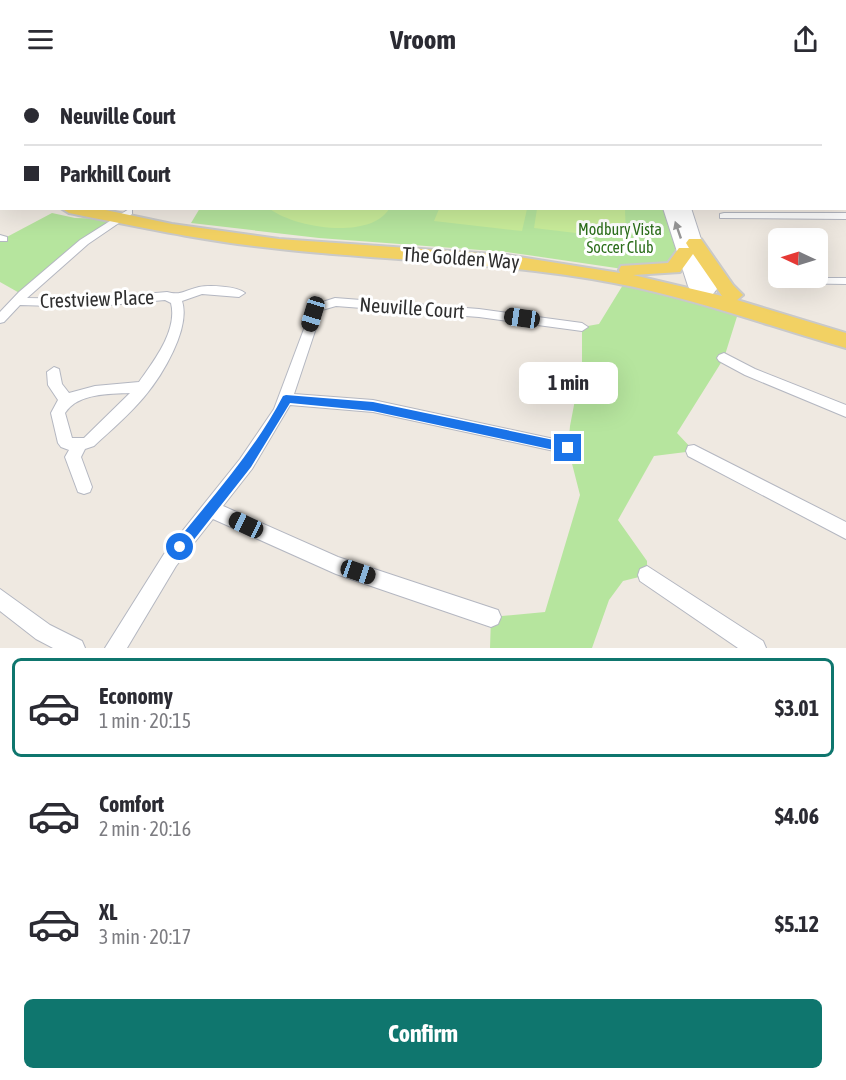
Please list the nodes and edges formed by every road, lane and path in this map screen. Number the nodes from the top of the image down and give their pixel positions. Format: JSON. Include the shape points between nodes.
{"nodes":[{"id":1,"x":114,"y":78,"type":"edge"},
{"id":2,"x":119,"y":78,"type":"edge"},
{"id":3,"x":89,"y":210,"type":"edge"},
{"id":4,"x":671,"y":210,"type":"edge"},
{"id":5,"x":684,"y":210,"type":"edge"},
{"id":6,"x":765,"y":212,"type":"edge"},
{"id":7,"x":120,"y":213,"type":"edge"},
{"id":8,"x":724,"y":216,"type":"dead end"},
{"id":9,"x":846,"y":216,"type":"edge"},
{"id":10,"x":690,"y":248,"type":"junction"},
{"id":11,"x":628,"y":270,"type":"junction"},
{"id":12,"x":828,"y":281,"type":"edge"},
{"id":13,"x":846,"y":281,"type":"edge"},
{"id":14,"x":703,"y":290,"type":"junction"},
{"id":15,"x":239,"y":293,"type":"dead end"},
{"id":16,"x":733,"y":295,"type":"junction"},
{"id":17,"x":176,"y":299,"type":"junction"},
{"id":18,"x":17,"y":301,"type":"junction"},
{"id":19,"x":0,"y":319,"type":"edge"},
{"id":20,"x":582,"y":327,"type":"dead end"},
{"id":21,"x":846,"y":330,"type":"edge"},
{"id":22,"x":846,"y":341,"type":"edge"},
{"id":23,"x":724,"y":358,"type":"dead end"},
{"id":24,"x":54,"y":372,"type":"dead end"},
{"id":25,"x":143,"y":387,"type":"junction"},
{"id":26,"x":286,"y":399,"type":"junction"},
{"id":27,"x":66,"y":400,"type":"junction"},
{"id":28,"x":846,"y":411,"type":"edge"},
{"id":29,"x":81,"y":445,"type":"junction"},
{"id":30,"x":568,"y":448,"type":"dead end"},
{"id":31,"x":694,"y":451,"type":"dead end"},
{"id":32,"x":84,"y":487,"type":"dead end"},
{"id":33,"x":210,"y":509,"type":"junction"},
{"id":34,"x":846,"y":531,"type":"edge"},
{"id":35,"x":647,"y":575,"type":"dead end"},
{"id":36,"x":0,"y":599,"type":"edge"},
{"id":37,"x":491,"y":617,"type":"dead end"},
{"id":38,"x":75,"y":648,"type":"edge"},
{"id":39,"x":115,"y":648,"type":"edge"},
{"id":40,"x":756,"y":648,"type":"edge"}],
"edges":[{"from":1,"to":2,"type":"street"},
{"from":3,"to":7,"type":"main road","name":"The Golden Way"},
{"from":10,"to":4,"type":"main road","one_way":true},
{"from":5,"to":10,"type":"main road"},
{"from":6,"to":8,"type":"street"},
{"from":6,"to":9,"type":"street"},
{"from":7,"to":11,"type":"main road","name":"The Golden Way","via":[[261,232],[503,251]]},
{"from":7,"to":14,"type":"main road","name":"The Golden Way","via":[[172,229],[279,244],[526,263]]},
{"from":7,"to":18,"type":"street","via":[[111,230],[73,253]]},
{"from":10,"to":11,"type":"main road","via":[[673,268]]},
{"from":10,"to":14,"type":"main road"},
{"from":10,"to":16,"type":"main road"},
{"from":11,"to":14,"type":"main road","name":"The Golden Way"},
{"from":12,"to":13,"type":"street"},
{"from":14,"to":16,"type":"main road","name":"The Golden Way"},
{"from":14,"to":22,"type":"main road","name":"The Golden Way"},
{"from":15,"to":17,"type":"street","name":"Crestview Place","via":[[201,290]]},
{"from":16,"to":21,"type":"main road","name":"The Golden Way"},
{"from":17,"to":18,"type":"street","name":"Crestview Place","via":[[166,296],[87,303]]},
{"from":17,"to":25,"type":"street","name":"Crestview Place","via":[[180,309],[176,329]]},
{"from":18,"to":19,"type":"street"},
{"from":20,"to":26,"type":"street","name":"Neuville Court","via":[[479,313],[327,303],[314,313]]},
{"from":23,"to":28,"type":"street"},
{"from":24,"to":27,"type":"street","via":[[55,385]]},
{"from":25,"to":27,"type":"street","via":[[82,393]]},
{"from":25,"to":29,"type":"street","name":"Crestview Place","via":[[96,436]]},
{"from":26,"to":30,"type":"street","via":[[373,406]]},
{"from":26,"to":33,"type":"street","name":"Neuville Court","via":[[246,464]]},
{"from":27,"to":29,"type":"street","via":[[58,413],[66,443]]},
{"from":29,"to":32,"type":"street","via":[[73,457]]},
{"from":31,"to":34,"type":"street"},
{"from":33,"to":37,"type":"street","via":[[336,565]]},
{"from":33,"to":39,"type":"street","name":"Neuville Court","via":[[170,560]]},
{"from":35,"to":40,"type":"street"},
{"from":36,"to":38,"type":"street","via":[[43,632]]}]}
